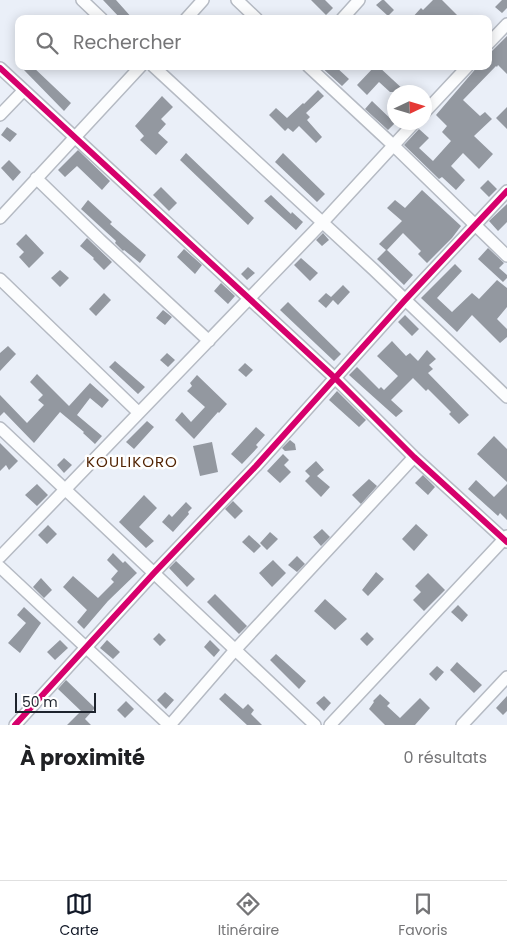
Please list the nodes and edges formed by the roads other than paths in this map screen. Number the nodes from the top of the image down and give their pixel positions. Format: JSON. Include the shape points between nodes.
{"nodes":[{"id":1,"x":82,"y":0,"type":"edge"},
{"id":2,"x":203,"y":0,"type":"edge"},
{"id":3,"x":237,"y":0,"type":"edge"},
{"id":4,"x":359,"y":0,"type":"edge"},
{"id":5,"x":98,"y":15,"type":"edge"},
{"id":6,"x":190,"y":15,"type":"edge"},
{"id":7,"x":253,"y":15,"type":"edge"},
{"id":8,"x":346,"y":15,"type":"edge"},
{"id":9,"x":507,"y":24,"type":"edge"},
{"id":10,"x":492,"y":40,"type":"edge"},
{"id":11,"x":0,"y":68,"type":"edge"},
{"id":12,"x":137,"y":70,"type":"edge"},
{"id":13,"x":157,"y":70,"type":"edge"},
{"id":14,"x":312,"y":70,"type":"edge"},
{"id":15,"x":464,"y":70,"type":"edge"},
{"id":16,"x":24,"y":90,"type":"junction"},
{"id":17,"x":432,"y":104,"type":"edge"},
{"id":18,"x":0,"y":115,"type":"edge"},
{"id":19,"x":408,"y":130,"type":"edge"},
{"id":20,"x":74,"y":137,"type":"junction"},
{"id":21,"x":394,"y":146,"type":"junction"},
{"id":22,"x":36,"y":178,"type":"junction"},
{"id":23,"x":507,"y":191,"type":"edge"},
{"id":24,"x":0,"y":218,"type":"edge"},
{"id":25,"x":322,"y":223,"type":"junction"},
{"id":26,"x":475,"y":224,"type":"junction"},
{"id":27,"x":507,"y":256,"type":"edge"},
{"id":28,"x":0,"y":280,"type":"edge"},
{"id":29,"x":249,"y":299,"type":"junction"},
{"id":30,"x":405,"y":300,"type":"junction"},
{"id":31,"x":208,"y":342,"type":"junction"},
{"id":32,"x":335,"y":378,"type":"junction"},
{"id":33,"x":507,"y":397,"type":"edge"},
{"id":34,"x":139,"y":414,"type":"junction"},
{"id":35,"x":0,"y":428,"type":"edge"},
{"id":36,"x":414,"y":457,"type":"junction"},
{"id":37,"x":65,"y":490,"type":"junction"},
{"id":38,"x":506,"y":539,"type":"edge"},
{"id":39,"x":0,"y":557,"type":"edge"},
{"id":40,"x":0,"y":567,"type":"edge"},
{"id":41,"x":154,"y":573,"type":"junction"},
{"id":42,"x":86,"y":648,"type":"junction"},
{"id":43,"x":235,"y":650,"type":"junction"},
{"id":44,"x":507,"y":676,"type":"edge"},
{"id":45,"x":15,"y":725,"type":"edge"},
{"id":46,"x":170,"y":725,"type":"edge"},
{"id":47,"x":314,"y":725,"type":"edge"},
{"id":48,"x":330,"y":725,"type":"edge"},
{"id":49,"x":462,"y":725,"type":"edge"}],
"edges":[{"from":1,"to":5,"type":"street"},
{"from":2,"to":6,"type":"street"},
{"from":3,"to":7,"type":"street"},
{"from":4,"to":8,"type":"street"},
{"from":9,"to":10,"type":"street"},
{"from":11,"to":16,"type":"street"},
{"from":12,"to":20,"type":"street"},
{"from":13,"to":25,"type":"street"},
{"from":14,"to":21,"type":"street"},
{"from":15,"to":17,"type":"street"},
{"from":16,"to":18,"type":"street"},
{"from":16,"to":20,"type":"street"},
{"from":19,"to":21,"type":"street"},
{"from":20,"to":22,"type":"street"},
{"from":20,"to":29,"type":"street"},
{"from":21,"to":25,"type":"street"},
{"from":21,"to":26,"type":"street"},
{"from":22,"to":24,"type":"street"},
{"from":22,"to":31,"type":"street"},
{"from":23,"to":26,"type":"street"},
{"from":25,"to":29,"type":"street"},
{"from":25,"to":30,"type":"street"},
{"from":26,"to":27,"type":"street"},
{"from":26,"to":30,"type":"street"},
{"from":28,"to":34,"type":"street"},
{"from":29,"to":31,"type":"street"},
{"from":29,"to":32,"type":"street"},
{"from":30,"to":32,"type":"street"},
{"from":30,"to":33,"type":"street"},
{"from":31,"to":34,"type":"street"},
{"from":32,"to":36,"type":"street"},
{"from":32,"to":41,"type":"street"},
{"from":34,"to":37,"type":"street"},
{"from":35,"to":37,"type":"street"},
{"from":36,"to":38,"type":"street"},
{"from":36,"to":43,"type":"street"},
{"from":37,"to":39,"type":"street"},
{"from":37,"to":41,"type":"street"},
{"from":38,"to":48,"type":"street"},
{"from":40,"to":42,"type":"street"},
{"from":41,"to":42,"type":"street"},
{"from":41,"to":43,"type":"street"},
{"from":42,"to":45,"type":"street"},
{"from":42,"to":46,"type":"street"},
{"from":43,"to":46,"type":"street"},
{"from":43,"to":47,"type":"street"},
{"from":44,"to":49,"type":"street"}]}
